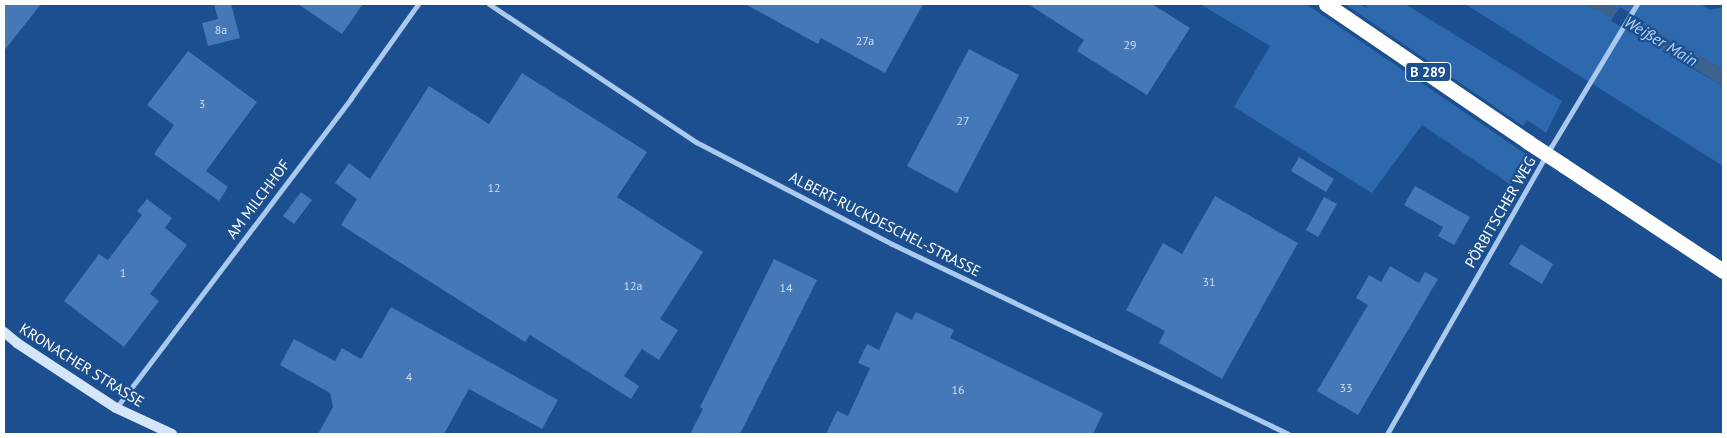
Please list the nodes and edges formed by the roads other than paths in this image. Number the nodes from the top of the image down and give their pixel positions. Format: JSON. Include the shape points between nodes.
{"nodes":[{"id":1,"x":418,"y":4,"type":"edge"},
{"id":2,"x":489,"y":4,"type":"edge"},
{"id":3,"x":1326,"y":4,"type":"edge"},
{"id":4,"x":1637,"y":4,"type":"edge"},
{"id":5,"x":1723,"y":271,"type":"edge"},
{"id":6,"x":4,"y":332,"type":"edge"},
{"id":7,"x":116,"y":408,"type":"junction"},
{"id":8,"x":172,"y":434,"type":"edge"},
{"id":9,"x":1288,"y":434,"type":"edge"},
{"id":10,"x":1387,"y":434,"type":"edge"}],
"edges":[{"from":1,"to":7,"type":"street","name":"AM MILCHHOF","via":[[351,98]]},
{"from":2,"to":9,"type":"street","name":"ALBERT-RUCKDESCHEL-STRASSE","via":[[696,142],[892,244]]},
{"from":3,"to":5,"type":"highway","number":"B 289","bridge":true},
{"from":4,"to":10,"type":"street","name":"PÖRBITSCHER WEG"},
{"from":6,"to":7,"type":"street","name":"KRONACHER STRASSE"},
{"from":7,"to":8,"type":"street","name":"KRONACHER STRASSE"}]}
